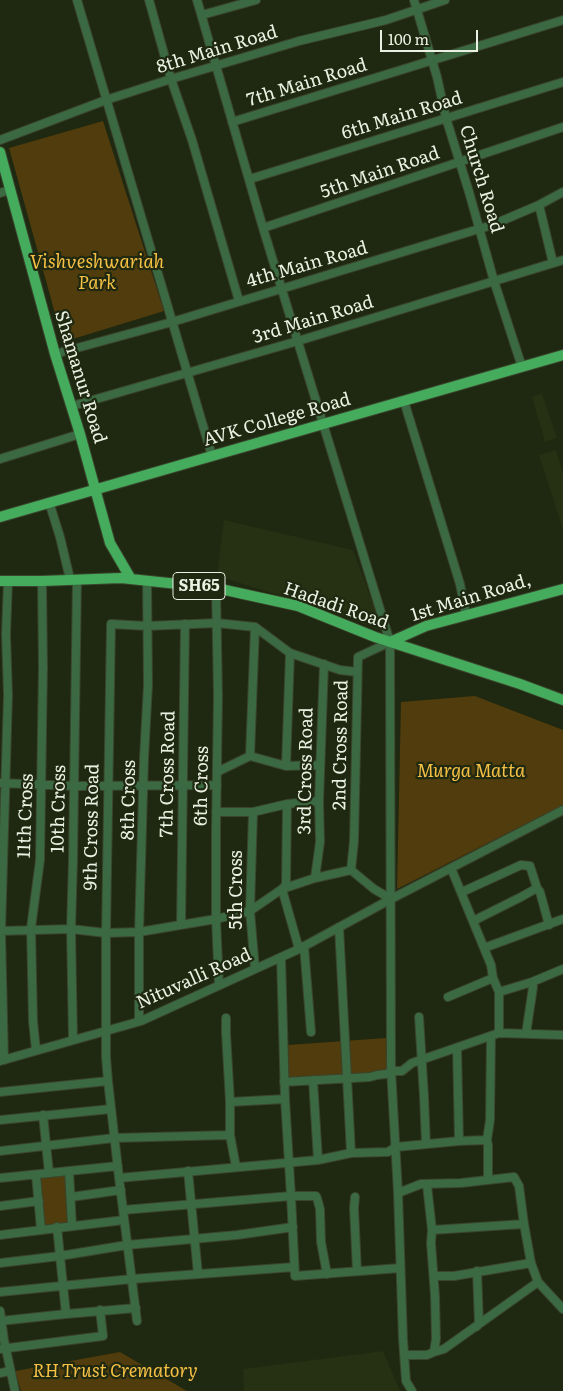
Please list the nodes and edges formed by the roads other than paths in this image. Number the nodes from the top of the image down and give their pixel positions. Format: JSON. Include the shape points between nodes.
{"nodes":[{"id":1,"x":77,"y":0,"type":"edge"},
{"id":2,"x":149,"y":0,"type":"edge"},
{"id":3,"x":197,"y":0,"type":"edge"},
{"id":4,"x":256,"y":0,"type":"edge"},
{"id":5,"x":414,"y":0,"type":"edge"},
{"id":6,"x":445,"y":0,"type":"edge"},
{"id":7,"x":416,"y":9,"type":"junction"},
{"id":8,"x":202,"y":15,"type":"junction"},
{"id":9,"x":563,"y":20,"type":"edge"},
{"id":10,"x":431,"y":60,"type":"junction"},
{"id":11,"x":216,"y":66,"type":"junction"},
{"id":12,"x":171,"y":79,"type":"junction"},
{"id":13,"x":563,"y":82,"type":"edge"},
{"id":14,"x":106,"y":100,"type":"junction"},
{"id":15,"x":446,"y":118,"type":"junction"},
{"id":16,"x":232,"y":122,"type":"junction"},
{"id":17,"x":563,"y":127,"type":"edge"},
{"id":18,"x":0,"y":140,"type":"edge"},
{"id":19,"x":0,"y":152,"type":"edge"},
{"id":20,"x":460,"y":162,"type":"junction"},
{"id":21,"x":250,"y":179,"type":"junction"},
{"id":22,"x":5,"y":191,"type":"edge"},
{"id":23,"x":563,"y":192,"type":"edge"},
{"id":24,"x":539,"y":205,"type":"junction"},
{"id":25,"x":264,"y":228,"type":"junction"},
{"id":26,"x":480,"y":229,"type":"junction"},
{"id":27,"x":563,"y":260,"type":"edge"},
{"id":28,"x":553,"y":263,"type":"junction"},
{"id":29,"x":494,"y":281,"type":"junction"},
{"id":30,"x":283,"y":289,"type":"junction"},
{"id":31,"x":239,"y":301,"type":"junction"},
{"id":32,"x":172,"y":322,"type":"junction"},
{"id":33,"x":298,"y":341,"type":"junction"},
{"id":34,"x":55,"y":354,"type":"junction"},
{"id":35,"x":563,"y":355,"type":"edge"},
{"id":36,"x":522,"y":367,"type":"junction"},
{"id":37,"x":187,"y":373,"type":"junction"},
{"id":38,"x":404,"y":401,"type":"junction"},
{"id":39,"x":72,"y":406,"type":"junction"},
{"id":40,"x":323,"y":424,"type":"junction"},
{"id":41,"x":80,"y":434,"type":"junction"},
{"id":42,"x":212,"y":456,"type":"junction"},
{"id":43,"x":0,"y":458,"type":"edge"},
{"id":44,"x":96,"y":489,"type":"junction"},
{"id":45,"x":49,"y":502,"type":"junction"},
{"id":46,"x":0,"y":517,"type":"edge"},
{"id":47,"x":73,"y":579,"type":"junction"},
{"id":48,"x":131,"y":579,"type":"junction"},
{"id":49,"x":147,"y":580,"type":"junction"},
{"id":50,"x":4,"y":581,"type":"edge"},
{"id":51,"x":42,"y":581,"type":"junction"},
{"id":52,"x":216,"y":588,"type":"junction"},
{"id":53,"x":563,"y":588,"type":"edge"},
{"id":54,"x":466,"y":614,"type":"junction"},
{"id":55,"x":217,"y":623,"type":"junction"},
{"id":56,"x":185,"y":624,"type":"junction"},
{"id":57,"x":147,"y":626,"type":"junction"},
{"id":58,"x":255,"y":628,"type":"junction"},
{"id":59,"x":3,"y":635,"type":"edge"},
{"id":60,"x":390,"y":642,"type":"junction"},
{"id":61,"x":290,"y":653,"type":"junction"},
{"id":62,"x":324,"y":664,"type":"junction"},
{"id":63,"x":357,"y":672,"type":"junction"},
{"id":64,"x":563,"y":700,"type":"edge"},
{"id":65,"x":250,"y":756,"type":"junction"},
{"id":66,"x":320,"y":765,"type":"junction"},
{"id":67,"x":286,"y":766,"type":"junction"},
{"id":68,"x":217,"y":772,"type":"junction"},
{"id":69,"x":2,"y":783,"type":"edge"},
{"id":70,"x":216,"y":784,"type":"junction"},
{"id":71,"x":42,"y":785,"type":"junction"},
{"id":72,"x":108,"y":785,"type":"junction"},
{"id":73,"x":182,"y":785,"type":"junction"},
{"id":74,"x":74,"y":786,"type":"junction"},
{"id":75,"x":144,"y":786,"type":"junction"},
{"id":76,"x":319,"y":801,"type":"junction"},
{"id":77,"x":287,"y":804,"type":"junction"},
{"id":78,"x":563,"y":810,"type":"edge"},
{"id":79,"x":216,"y":812,"type":"junction"},
{"id":80,"x":253,"y":812,"type":"junction"},
{"id":81,"x":451,"y":868,"type":"junction"},
{"id":82,"x":351,"y":870,"type":"junction"},
{"id":83,"x":315,"y":878,"type":"junction"},
{"id":84,"x":537,"y":888,"type":"junction"},
{"id":85,"x":282,"y":889,"type":"junction"},
{"id":86,"x":462,"y":892,"type":"junction"},
{"id":87,"x":390,"y":899,"type":"junction"},
{"id":88,"x":250,"y":911,"type":"junction"},
{"id":89,"x":216,"y":919,"type":"junction"},
{"id":90,"x":563,"y":919,"type":"edge"},
{"id":91,"x":473,"y":920,"type":"junction"},
{"id":92,"x":181,"y":925,"type":"junction"},
{"id":93,"x":549,"y":925,"type":"junction"},
{"id":94,"x":339,"y":927,"type":"junction"},
{"id":95,"x":32,"y":929,"type":"junction"},
{"id":96,"x":71,"y":929,"type":"junction"},
{"id":97,"x":1,"y":931,"type":"edge"},
{"id":98,"x":139,"y":932,"type":"junction"},
{"id":99,"x":106,"y":933,"type":"junction"},
{"id":100,"x":301,"y":947,"type":"junction"},
{"id":101,"x":484,"y":948,"type":"junction"},
{"id":102,"x":281,"y":957,"type":"junction"},
{"id":103,"x":254,"y":969,"type":"junction"},
{"id":104,"x":563,"y":969,"type":"edge"},
{"id":105,"x":493,"y":978,"type":"junction"},
{"id":106,"x":532,"y":982,"type":"junction"},
{"id":107,"x":219,"y":985,"type":"junction"},
{"id":108,"x":499,"y":992,"type":"junction"},
{"id":109,"x":448,"y":997,"type":"dead end"},
{"id":110,"x":419,"y":1017,"type":"dead end"},
{"id":111,"x":226,"y":1018,"type":"dead end"},
{"id":112,"x":139,"y":1021,"type":"junction"},
{"id":113,"x":106,"y":1031,"type":"junction"},
{"id":114,"x":311,"y":1032,"type":"dead end"},
{"id":115,"x":526,"y":1034,"type":"junction"},
{"id":116,"x":495,"y":1035,"type":"junction"},
{"id":117,"x":563,"y":1035,"type":"edge"},
{"id":118,"x":73,"y":1040,"type":"junction"},
{"id":119,"x":457,"y":1048,"type":"junction"},
{"id":120,"x":36,"y":1050,"type":"junction"},
{"id":121,"x":2,"y":1060,"type":"edge"},
{"id":122,"x":422,"y":1060,"type":"junction"},
{"id":123,"x":392,"y":1071,"type":"junction"},
{"id":124,"x":346,"y":1079,"type":"junction"},
{"id":125,"x":313,"y":1080,"type":"junction"},
{"id":126,"x":108,"y":1081,"type":"junction"},
{"id":127,"x":284,"y":1082,"type":"junction"},
{"id":128,"x":0,"y":1092,"type":"edge"},
{"id":129,"x":285,"y":1099,"type":"junction"},
{"id":130,"x":230,"y":1102,"type":"junction"},
{"id":131,"x":111,"y":1109,"type":"junction"},
{"id":132,"x":43,"y":1115,"type":"junction"},
{"id":133,"x":0,"y":1120,"type":"edge"},
{"id":134,"x":230,"y":1135,"type":"junction"},
{"id":135,"x":114,"y":1138,"type":"junction"},
{"id":136,"x":486,"y":1140,"type":"junction"},
{"id":137,"x":459,"y":1141,"type":"junction"},
{"id":138,"x":426,"y":1144,"type":"junction"},
{"id":139,"x":46,"y":1145,"type":"junction"},
{"id":140,"x":396,"y":1147,"type":"junction"},
{"id":141,"x":0,"y":1150,"type":"edge"},
{"id":142,"x":351,"y":1153,"type":"junction"},
{"id":143,"x":318,"y":1160,"type":"junction"},
{"id":144,"x":289,"y":1162,"type":"junction"},
{"id":145,"x":118,"y":1166,"type":"junction"},
{"id":146,"x":236,"y":1167,"type":"junction"},
{"id":147,"x":69,"y":1171,"type":"junction"},
{"id":148,"x":188,"y":1171,"type":"junction"},
{"id":149,"x":48,"y":1173,"type":"junction"},
{"id":150,"x":36,"y":1174,"type":"junction"},
{"id":151,"x":0,"y":1178,"type":"edge"},
{"id":152,"x":119,"y":1178,"type":"junction"},
{"id":153,"x":488,"y":1180,"type":"junction"},
{"id":154,"x":427,"y":1185,"type":"junction"},
{"id":155,"x":120,"y":1190,"type":"junction"},
{"id":156,"x":398,"y":1193,"type":"junction"},
{"id":157,"x":291,"y":1196,"type":"junction"},
{"id":158,"x":71,"y":1197,"type":"junction"},
{"id":159,"x":355,"y":1197,"type":"dead end"},
{"id":160,"x":39,"y":1201,"type":"junction"},
{"id":161,"x":192,"y":1204,"type":"junction"},
{"id":162,"x":0,"y":1206,"type":"edge"},
{"id":163,"x":123,"y":1210,"type":"junction"},
{"id":164,"x":124,"y":1220,"type":"junction"},
{"id":165,"x":524,"y":1224,"type":"junction"},
{"id":166,"x":72,"y":1226,"type":"junction"},
{"id":167,"x":57,"y":1228,"type":"junction"},
{"id":168,"x":293,"y":1228,"type":"junction"},
{"id":169,"x":41,"y":1229,"type":"junction"},
{"id":170,"x":432,"y":1230,"type":"junction"},
{"id":171,"x":0,"y":1235,"type":"edge"},
{"id":172,"x":195,"y":1239,"type":"junction"},
{"id":173,"x":127,"y":1245,"type":"junction"},
{"id":174,"x":60,"y":1256,"type":"junction"},
{"id":175,"x":530,"y":1263,"type":"junction"},
{"id":176,"x":0,"y":1264,"type":"edge"},
{"id":177,"x":294,"y":1267,"type":"junction"},
{"id":178,"x":400,"y":1268,"type":"junction"},
{"id":179,"x":357,"y":1271,"type":"junction"},
{"id":180,"x":477,"y":1272,"type":"junction"},
{"id":181,"x":198,"y":1274,"type":"junction"},
{"id":182,"x":327,"y":1274,"type":"junction"},
{"id":183,"x":434,"y":1276,"type":"junction"},
{"id":184,"x":132,"y":1279,"type":"junction"},
{"id":185,"x":538,"y":1282,"type":"junction"},
{"id":186,"x":63,"y":1285,"type":"junction"},
{"id":187,"x":0,"y":1292,"type":"edge"},
{"id":188,"x":136,"y":1308,"type":"junction"},
{"id":189,"x":563,"y":1309,"type":"edge"},
{"id":190,"x":100,"y":1310,"type":"junction"},
{"id":191,"x":0,"y":1311,"type":"edge"},
{"id":192,"x":66,"y":1314,"type":"junction"},
{"id":193,"x":1,"y":1321,"type":"edge"},
{"id":194,"x":138,"y":1321,"type":"dead end"},
{"id":195,"x":476,"y":1327,"type":"junction"},
{"id":196,"x":3,"y":1349,"type":"edge"},
{"id":197,"x":434,"y":1352,"type":"junction"},
{"id":198,"x":404,"y":1355,"type":"junction"},
{"id":199,"x":10,"y":1371,"type":"junction"},
{"id":200,"x":0,"y":1373,"type":"edge"},
{"id":201,"x":15,"y":1391,"type":"edge"},
{"id":202,"x":412,"y":1391,"type":"edge"}],
"edges":[{"from":1,"to":14,"type":"street"},
{"from":2,"to":12,"type":"street"},
{"from":3,"to":8,"type":"street"},
{"from":4,"to":8,"type":"street"},
{"from":5,"to":7,"type":"street","name":"Church Road"},
{"from":6,"to":7,"type":"street","name":"8th Main Road"},
{"from":7,"to":10,"type":"street","name":"Church Road"},
{"from":7,"to":11,"type":"street","name":"8th Main Road"},
{"from":8,"to":11,"type":"street"},
{"from":9,"to":10,"type":"street","name":"7th Main Road"},
{"from":10,"to":15,"type":"street","name":"Church Road"},
{"from":10,"to":16,"type":"street","name":"7th Main Road"},
{"from":11,"to":12,"type":"street","name":"8th Main Road"},
{"from":11,"to":16,"type":"street"},
{"from":12,"to":14,"type":"street","name":"8th Main Road"},
{"from":12,"to":31,"type":"street"},
{"from":13,"to":15,"type":"street","name":"6th Main Road"},
{"from":14,"to":18,"type":"street","name":"8th Main Road"},
{"from":14,"to":32,"type":"street"},
{"from":15,"to":20,"type":"street","name":"Church Road"},
{"from":15,"to":21,"type":"street","name":"6th Main Road"},
{"from":16,"to":21,"type":"street"},
{"from":17,"to":20,"type":"street","name":"5th Main Road"},
{"from":19,"to":22,"type":"main road","name":"Shamanur Road"},
{"from":20,"to":25,"type":"street","name":"5th Main Road"},
{"from":20,"to":26,"type":"street","name":"Church Road"},
{"from":21,"to":25,"type":"street"},
{"from":22,"to":34,"type":"main road","name":"Shamanur Road"},
{"from":23,"to":24,"type":"street","name":"4th Main Road"},
{"from":24,"to":26,"type":"street","name":"4th Main Road"},
{"from":24,"to":28,"type":"street"},
{"from":25,"to":30,"type":"street"},
{"from":26,"to":29,"type":"street","name":"Church Road"},
{"from":26,"to":30,"type":"street","name":"4th Main Road"},
{"from":27,"to":28,"type":"street","name":"3rd Main Road"},
{"from":28,"to":29,"type":"street","name":"3rd Main Road"},
{"from":29,"to":33,"type":"street","name":"3rd Main Road"},
{"from":29,"to":36,"type":"street","name":"Church Road"},
{"from":30,"to":31,"type":"street","name":"4th Main Road"},
{"from":30,"to":33,"type":"street"},
{"from":31,"to":32,"type":"street","name":"4th Main Road"},
{"from":32,"to":34,"type":"street","name":"4th Main Road"},
{"from":32,"to":37,"type":"street"},
{"from":33,"to":37,"type":"street","name":"3rd Main Road"},
{"from":33,"to":40,"type":"street"},
{"from":34,"to":39,"type":"main road","name":"Shamanur Road"},
{"from":35,"to":36,"type":"main road","name":"AVK College Road"},
{"from":36,"to":38,"type":"main road","name":"AVK College Road"},
{"from":37,"to":39,"type":"street","name":"3rd Main Road"},
{"from":37,"to":42,"type":"street"},
{"from":38,"to":40,"type":"main road","name":"AVK College Road"},
{"from":38,"to":54,"type":"street","via":[[460,584]]},
{"from":39,"to":41,"type":"main road","name":"Shamanur Road"},
{"from":40,"to":42,"type":"main road","name":"AVK College Road"},
{"from":40,"to":60,"type":"street"},
{"from":41,"to":43,"type":"street"},
{"from":41,"to":44,"type":"main road","name":"Shamanur Road"},
{"from":42,"to":44,"type":"main road","name":"AVK College Road"},
{"from":44,"to":45,"type":"main road","name":"AVK College Road"},
{"from":44,"to":48,"type":"main road","name":"Shamanur Road","via":[[110,542]]},
{"from":45,"to":46,"type":"main road","name":"AVK College Road"},
{"from":45,"to":47,"type":"street","name":"10th Cross"},
{"from":47,"to":48,"type":"main road","name":"Hadadi Road","number":"SH65"},
{"from":47,"to":51,"type":"main road","name":"Hadadi Road","number":"SH65"},
{"from":47,"to":74,"type":"street","name":"10th Cross"},
{"from":48,"to":49,"type":"main road","name":"Hadadi Road","number":"SH65"},
{"from":49,"to":52,"type":"main road","name":"Hadadi Road","number":"SH65"},
{"from":49,"to":57,"type":"street","name":"8th Cross"},
{"from":50,"to":51,"type":"main road","name":"Hadadi Road","number":"SH65"},
{"from":50,"to":59,"type":"street"},
{"from":51,"to":71,"type":"street","name":"11th Cross"},
{"from":52,"to":55,"type":"street","name":"6th Cross"},
{"from":52,"to":60,"type":"main road","name":"Hadadi Road","number":"SH65","via":[[298,606]]},
{"from":53,"to":54,"type":"main road","name":"1st Main Road,"},
{"from":54,"to":60,"type":"main road","name":"1st Main Road,","via":[[426,626]]},
{"from":55,"to":56,"type":"street"},
{"from":55,"to":58,"type":"street"},
{"from":55,"to":68,"type":"street","name":"6th Cross"},
{"from":56,"to":57,"type":"street"},
{"from":56,"to":73,"type":"street","name":"7th Cross Road"},
{"from":57,"to":72,"type":"street","name":"9th Cross Road","via":[[111,624]]},
{"from":57,"to":75,"type":"street","name":"8th Cross"},
{"from":58,"to":61,"type":"street"},
{"from":58,"to":65,"type":"street"},
{"from":59,"to":69,"type":"street","via":[[8,696]]},
{"from":60,"to":63,"type":"street","name":"2nd Cross Road","via":[[358,657]]},
{"from":60,"to":64,"type":"main road","name":"Hadadi Road"},
{"from":60,"to":87,"type":"street"},
{"from":61,"to":62,"type":"street"},
{"from":61,"to":67,"type":"street"},
{"from":62,"to":63,"type":"street"},
{"from":62,"to":66,"type":"street","name":"3rd Cross Road"},
{"from":63,"to":82,"type":"street","name":"2nd Cross Road"},
{"from":65,"to":67,"type":"street"},
{"from":65,"to":68,"type":"street"},
{"from":66,"to":67,"type":"street"},
{"from":66,"to":76,"type":"street","name":"3rd Cross Road"},
{"from":68,"to":70,"type":"street","name":"6th Cross"},
{"from":69,"to":71,"type":"street"},
{"from":69,"to":97,"type":"street"},
{"from":70,"to":73,"type":"street"},
{"from":70,"to":79,"type":"street","name":"6th Cross"},
{"from":71,"to":74,"type":"street"},
{"from":71,"to":95,"type":"street","name":"11th Cross","via":[[40,860]]},
{"from":72,"to":74,"type":"street"},
{"from":72,"to":75,"type":"street"},
{"from":72,"to":99,"type":"street","name":"9th Cross Road"},
{"from":73,"to":75,"type":"street"},
{"from":73,"to":92,"type":"street","name":"7th Cross Road"},
{"from":74,"to":96,"type":"street","name":"10th Cross"},
{"from":75,"to":98,"type":"street","name":"8th Cross"},
{"from":76,"to":77,"type":"street"},
{"from":76,"to":83,"type":"street","name":"3rd Cross Road","via":[[320,842]]},
{"from":77,"to":80,"type":"street"},
{"from":77,"to":85,"type":"street","via":[[286,885]]},
{"from":78,"to":81,"type":"street","name":"Nituvalli Road"},
{"from":79,"to":80,"type":"street"},
{"from":79,"to":89,"type":"street","name":"6th Cross"},
{"from":80,"to":88,"type":"street","name":"5th Cross"},
{"from":81,"to":86,"type":"street"},
{"from":81,"to":87,"type":"street","name":"Nituvalli Road"},
{"from":82,"to":83,"type":"street"},
{"from":82,"to":87,"type":"street"},
{"from":83,"to":85,"type":"street"},
{"from":84,"to":86,"type":"street","via":[[530,866],[521,865]]},
{"from":84,"to":91,"type":"street"},
{"from":84,"to":93,"type":"street"},
{"from":85,"to":88,"type":"street"},
{"from":85,"to":100,"type":"street"},
{"from":86,"to":91,"type":"street"},
{"from":87,"to":94,"type":"street","name":"Nituvalli Road"},
{"from":87,"to":123,"type":"street"},
{"from":88,"to":89,"type":"street"},
{"from":88,"to":103,"type":"street","name":"5th Cross"},
{"from":89,"to":92,"type":"street"},
{"from":89,"to":107,"type":"street","name":"6th Cross"},
{"from":90,"to":93,"type":"street"},
{"from":91,"to":101,"type":"street"},
{"from":92,"to":98,"type":"street"},
{"from":93,"to":101,"type":"street"},
{"from":94,"to":100,"type":"street","name":"Nituvalli Road"},
{"from":94,"to":124,"type":"street"},
{"from":95,"to":96,"type":"street"},
{"from":95,"to":97,"type":"street"},
{"from":95,"to":120,"type":"street","name":"11th Cross"},
{"from":96,"to":99,"type":"street"},
{"from":96,"to":118,"type":"street","name":"10th Cross"},
{"from":97,"to":121,"type":"street"},
{"from":98,"to":99,"type":"street"},
{"from":98,"to":112,"type":"street","name":"8th Cross"},
{"from":99,"to":113,"type":"street","name":"9th Cross Road"},
{"from":100,"to":102,"type":"street","name":"Nituvalli Road"},
{"from":100,"to":114,"type":"street"},
{"from":101,"to":105,"type":"street"},
{"from":102,"to":103,"type":"street","name":"Nituvalli Road"},
{"from":102,"to":127,"type":"street"},
{"from":103,"to":107,"type":"street","name":"Nituvalli Road"},
{"from":104,"to":106,"type":"street"},
{"from":105,"to":108,"type":"street"},
{"from":105,"to":109,"type":"street"},
{"from":106,"to":108,"type":"street"},
{"from":106,"to":115,"type":"street"},
{"from":107,"to":112,"type":"street","name":"Nituvalli Road"},
{"from":108,"to":116,"type":"street"},
{"from":110,"to":122,"type":"street"},
{"from":111,"to":130,"type":"street"},
{"from":112,"to":113,"type":"street","name":"Nituvalli Road"},
{"from":113,"to":118,"type":"street","name":"Nituvalli Road"},
{"from":113,"to":126,"type":"street","name":"9th Cross Road"},
{"from":115,"to":116,"type":"street"},
{"from":115,"to":117,"type":"street"},
{"from":116,"to":119,"type":"street"},
{"from":116,"to":136,"type":"street"},
{"from":118,"to":120,"type":"street","name":"Nituvalli Road"},
{"from":119,"to":122,"type":"street"},
{"from":119,"to":137,"type":"street"},
{"from":120,"to":121,"type":"street","name":"Nituvalli Road"},
{"from":122,"to":123,"type":"street","via":[[402,1071]]},
{"from":122,"to":138,"type":"street"},
{"from":123,"to":124,"type":"street"},
{"from":123,"to":140,"type":"street"},
{"from":124,"to":125,"type":"street"},
{"from":124,"to":142,"type":"street"},
{"from":125,"to":127,"type":"street"},
{"from":125,"to":143,"type":"street"},
{"from":126,"to":128,"type":"street"},
{"from":126,"to":131,"type":"street","name":"9th Cross Road"},
{"from":127,"to":129,"type":"street"},
{"from":129,"to":130,"type":"street"},
{"from":129,"to":144,"type":"street"},
{"from":130,"to":134,"type":"street"},
{"from":131,"to":132,"type":"street"},
{"from":131,"to":135,"type":"street","name":"9th Cross Road"},
{"from":132,"to":133,"type":"street"},
{"from":132,"to":139,"type":"street"},
{"from":134,"to":135,"type":"street"},
{"from":134,"to":146,"type":"street"},
{"from":135,"to":139,"type":"street"},
{"from":135,"to":145,"type":"street","name":"9th Cross Road"},
{"from":136,"to":137,"type":"street"},
{"from":136,"to":153,"type":"street"},
{"from":137,"to":138,"type":"street"},
{"from":138,"to":140,"type":"street"},
{"from":139,"to":141,"type":"street"},
{"from":139,"to":149,"type":"street"},
{"from":140,"to":142,"type":"street","via":[[388,1152]]},
{"from":140,"to":156,"type":"street"},
{"from":142,"to":143,"type":"street"},
{"from":143,"to":144,"type":"street"},
{"from":144,"to":146,"type":"street"},
{"from":144,"to":157,"type":"street"},
{"from":145,"to":147,"type":"street"},
{"from":145,"to":152,"type":"street","name":"9th Cross Road"},
{"from":146,"to":148,"type":"street"},
{"from":147,"to":149,"type":"street"},
{"from":147,"to":158,"type":"street"},
{"from":148,"to":152,"type":"street"},
{"from":148,"to":161,"type":"street"},
{"from":149,"to":150,"type":"street"},
{"from":150,"to":151,"type":"street"},
{"from":150,"to":160,"type":"street"},
{"from":152,"to":155,"type":"street","name":"9th Cross Road"},
{"from":153,"to":154,"type":"street"},
{"from":153,"to":165,"type":"street","via":[[514,1176],[519,1186]]},
{"from":154,"to":156,"type":"street","via":[[421,1184]]},
{"from":154,"to":170,"type":"street"},
{"from":155,"to":158,"type":"street"},
{"from":155,"to":163,"type":"street","name":"9th Cross Road"},
{"from":156,"to":178,"type":"street"},
{"from":157,"to":161,"type":"street"},
{"from":157,"to":168,"type":"street"},
{"from":157,"to":182,"type":"street","via":[[317,1198]]},
{"from":158,"to":166,"type":"street"},
{"from":159,"to":179,"type":"street"},
{"from":160,"to":162,"type":"street"},
{"from":160,"to":169,"type":"street"},
{"from":161,"to":163,"type":"street"},
{"from":161,"to":172,"type":"street"},
{"from":163,"to":164,"type":"street","name":"9th Cross Road"},
{"from":164,"to":166,"type":"street"},
{"from":164,"to":173,"type":"street","name":"9th Cross Road"},
{"from":165,"to":170,"type":"street"},
{"from":165,"to":175,"type":"street"},
{"from":166,"to":167,"type":"street"},
{"from":167,"to":169,"type":"street"},
{"from":167,"to":174,"type":"street"},
{"from":168,"to":172,"type":"street"},
{"from":168,"to":177,"type":"street"},
{"from":169,"to":171,"type":"street"},
{"from":170,"to":183,"type":"street"},
{"from":172,"to":173,"type":"street"},
{"from":172,"to":181,"type":"street"},
{"from":173,"to":174,"type":"street"},
{"from":173,"to":184,"type":"street","name":"9th Cross Road"},
{"from":174,"to":176,"type":"street"},
{"from":174,"to":186,"type":"street"},
{"from":175,"to":180,"type":"street"},
{"from":175,"to":185,"type":"street"},
{"from":177,"to":181,"type":"street"},
{"from":177,"to":182,"type":"street","via":[[294,1276]]},
{"from":178,"to":179,"type":"street"},
{"from":178,"to":198,"type":"street"},
{"from":179,"to":182,"type":"street"},
{"from":180,"to":183,"type":"street"},
{"from":180,"to":195,"type":"street","via":[[479,1324]]},
{"from":181,"to":184,"type":"street"},
{"from":183,"to":197,"type":"street"},
{"from":184,"to":186,"type":"street"},
{"from":184,"to":188,"type":"street","name":"9th Cross Road"},
{"from":185,"to":189,"type":"street"},
{"from":185,"to":195,"type":"street"},
{"from":186,"to":187,"type":"street"},
{"from":186,"to":192,"type":"street"},
{"from":188,"to":190,"type":"street"},
{"from":188,"to":194,"type":"street","name":"9th Cross Road"},
{"from":190,"to":192,"type":"street"},
{"from":190,"to":196,"type":"street","via":[[103,1336]]},
{"from":191,"to":193,"type":"street"},
{"from":192,"to":193,"type":"street"},
{"from":193,"to":196,"type":"street"},
{"from":195,"to":197,"type":"street","via":[[444,1350]]},
{"from":196,"to":199,"type":"street"},
{"from":197,"to":198,"type":"street"},
{"from":198,"to":202,"type":"street","via":[[406,1381]]},
{"from":199,"to":200,"type":"street"},
{"from":199,"to":201,"type":"street"}]}
